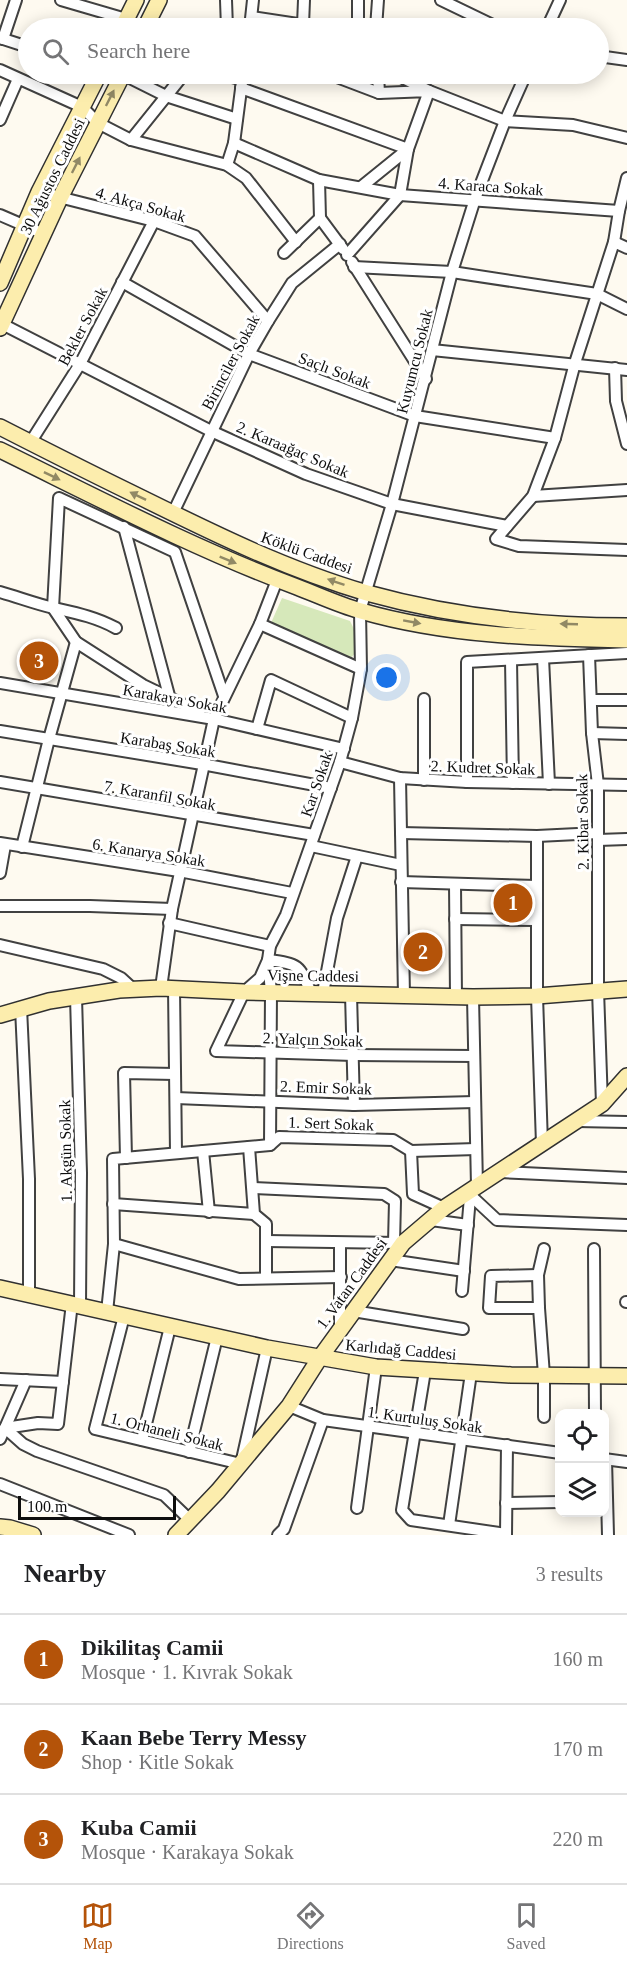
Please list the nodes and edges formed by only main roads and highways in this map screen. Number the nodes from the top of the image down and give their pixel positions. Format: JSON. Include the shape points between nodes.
{"nodes":[{"id":1,"x":136,"y":0,"type":"edge"},
{"id":2,"x":159,"y":0,"type":"edge"},
{"id":3,"x":127,"y":18,"type":"edge"},
{"id":4,"x":150,"y":18,"type":"edge"},
{"id":5,"x":94,"y":84,"type":"edge"},
{"id":6,"x":118,"y":84,"type":"edge"},
{"id":7,"x":0,"y":282,"type":"edge"},
{"id":8,"x":1,"y":325,"type":"edge"},
{"id":9,"x":0,"y":427,"type":"edge"},
{"id":10,"x":0,"y":450,"type":"edge"},
{"id":11,"x":627,"y":626,"type":"edge"},
{"id":12,"x":627,"y":640,"type":"edge"},
{"id":13,"x":627,"y":989,"type":"edge"},
{"id":14,"x":0,"y":1014,"type":"edge"},
{"id":15,"x":627,"y":1076,"type":"edge"},
{"id":16,"x":0,"y":1288,"type":"edge"},
{"id":17,"x":319,"y":1359,"type":"junction"},
{"id":18,"x":627,"y":1376,"type":"edge"},
{"id":19,"x":0,"y":1527,"type":"edge"},
{"id":20,"x":33,"y":1535,"type":"edge"},
{"id":21,"x":176,"y":1535,"type":"edge"}],
"edges":[{"from":1,"to":3,"type":"main road"},
{"from":2,"to":4,"type":"main road"},
{"from":5,"to":7,"type":"main road","name":"30 Ağustos Caddesi","via":[[39,192]]},
{"from":8,"to":6,"type":"main road","name":"30 Ağustos Caddesi","one_way":true},
{"from":11,"to":9,"type":"main road","name":"Köklü Caddesi","one_way":true,"via":[[493,617],[366,592],[244,548]]},
{"from":10,"to":12,"type":"main road","one_way":true,"via":[[212,554],[360,611],[474,633]]},
{"from":13,"to":14,"type":"main road","name":"Vişne Caddesi","via":[[473,997],[133,989],[48,1001]]},
{"from":15,"to":17,"type":"main road","name":"1. Vatan Caddesi","via":[[602,1104],[444,1208],[398,1243]]},
{"from":16,"to":17,"type":"main road","name":"Karlıdağ Caddesi"},
{"from":17,"to":18,"type":"main road","name":"Karlıdağ Caddesi","via":[[425,1371]]},
{"from":17,"to":21,"type":"main road","name":"1. Vatan Caddesi","via":[[289,1406]]},
{"from":19,"to":20,"type":"main road"}]}
